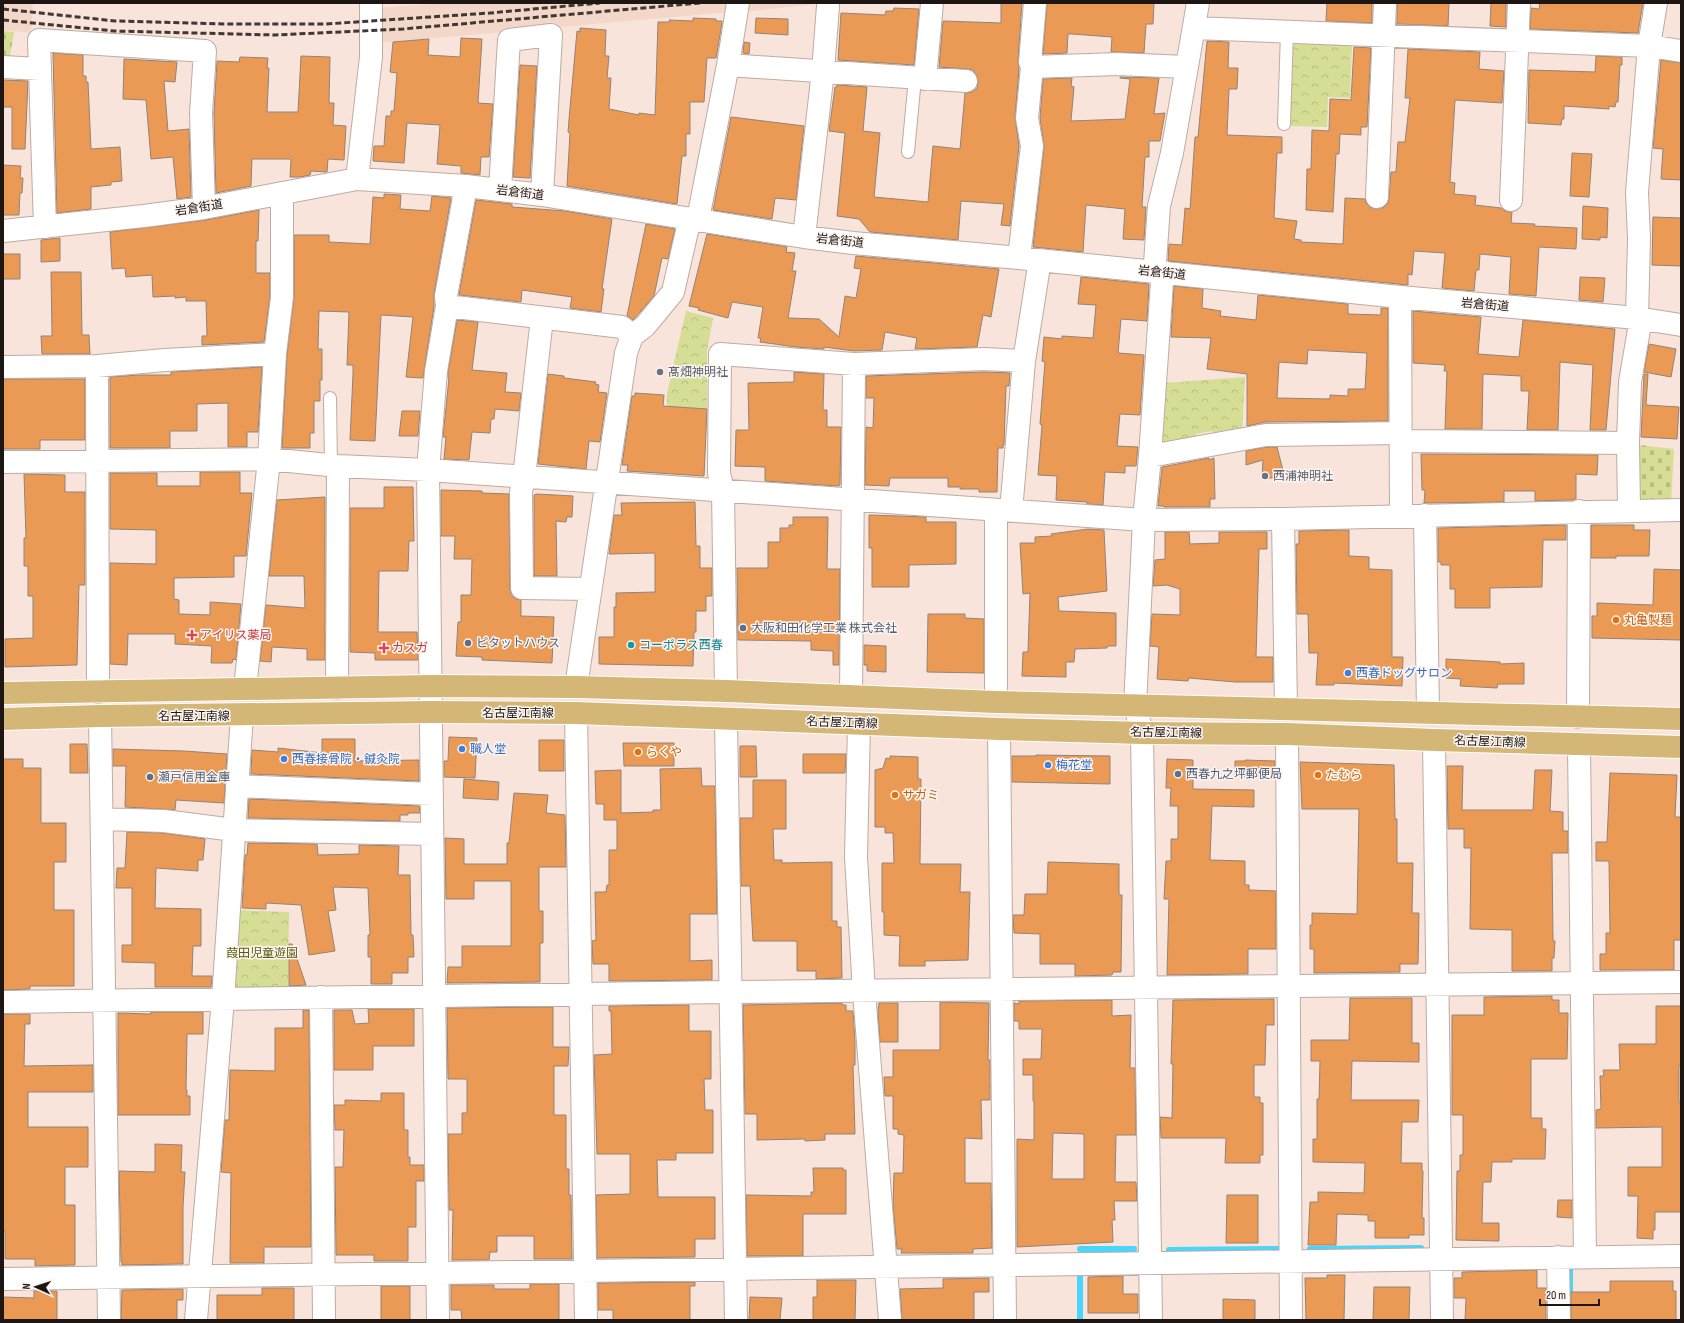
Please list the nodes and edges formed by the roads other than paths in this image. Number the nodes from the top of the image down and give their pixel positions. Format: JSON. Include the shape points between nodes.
{"nodes":[{"id":1,"x":371,"y":3,"type":"edge"},
{"id":2,"x":738,"y":3,"type":"edge"},
{"id":3,"x":932,"y":3,"type":"edge"},
{"id":4,"x":1035,"y":3,"type":"edge"},
{"id":5,"x":1198,"y":3,"type":"edge"},
{"id":6,"x":1385,"y":3,"type":"edge"},
{"id":7,"x":1519,"y":3,"type":"edge"},
{"id":8,"x":1656,"y":3,"type":"edge"},
{"id":9,"x":828,"y":6,"type":"dead end"},
{"id":10,"x":1194,"y":28,"type":"junction"},
{"id":11,"x":1287,"y":32,"type":"junction"},
{"id":12,"x":1384,"y":37,"type":"junction"},
{"id":13,"x":1517,"y":42,"type":"junction"},
{"id":14,"x":1649,"y":46,"type":"junction"},
{"id":15,"x":1681,"y":51,"type":"edge"},
{"id":16,"x":728,"y":65,"type":"junction"},
{"id":17,"x":3,"y":67,"type":"edge"},
{"id":18,"x":1032,"y":67,"type":"junction"},
{"id":19,"x":1187,"y":67,"type":"junction"},
{"id":20,"x":40,"y":69,"type":"junction"},
{"id":21,"x":823,"y":71,"type":"junction"},
{"id":22,"x":920,"y":79,"type":"junction"},
{"id":23,"x":966,"y":81,"type":"dead end"},
{"id":24,"x":1284,"y":124,"type":"dead end"},
{"id":25,"x":908,"y":152,"type":"dead end"},
{"id":26,"x":357,"y":179,"type":"junction"},
{"id":27,"x":466,"y":186,"type":"junction"},
{"id":28,"x":500,"y":190,"type":"junction"},
{"id":29,"x":282,"y":193,"type":"junction"},
{"id":30,"x":542,"y":195,"type":"junction"},
{"id":31,"x":1377,"y":198,"type":"dead end"},
{"id":32,"x":1511,"y":200,"type":"dead end"},
{"id":33,"x":204,"y":208,"type":"junction"},
{"id":34,"x":694,"y":219,"type":"junction"},
{"id":35,"x":45,"y":227,"type":"junction"},
{"id":36,"x":3,"y":231,"type":"edge"},
{"id":37,"x":804,"y":237,"type":"junction"},
{"id":38,"x":1030,"y":259,"type":"junction"},
{"id":39,"x":1159,"y":272,"type":"junction"},
{"id":40,"x":1400,"y":297,"type":"junction"},
{"id":41,"x":447,"y":306,"type":"junction"},
{"id":42,"x":542,"y":318,"type":"junction"},
{"id":43,"x":1639,"y":318,"type":"junction"},
{"id":44,"x":1681,"y":325,"type":"edge"},
{"id":45,"x":632,"y":336,"type":"junction"},
{"id":46,"x":275,"y":354,"type":"junction"},
{"id":47,"x":1024,"y":361,"type":"junction"},
{"id":48,"x":854,"y":364,"type":"junction"},
{"id":49,"x":97,"y":366,"type":"junction"},
{"id":50,"x":3,"y":367,"type":"edge"},
{"id":51,"x":330,"y":398,"type":"dead end"},
{"id":52,"x":1401,"y":437,"type":"junction"},
{"id":53,"x":1628,"y":443,"type":"junction"},
{"id":54,"x":1150,"y":456,"type":"junction"},
{"id":55,"x":269,"y":459,"type":"junction"},
{"id":56,"x":98,"y":461,"type":"junction"},
{"id":57,"x":3,"y":462,"type":"edge"},
{"id":58,"x":334,"y":465,"type":"junction"},
{"id":59,"x":428,"y":470,"type":"junction"},
{"id":60,"x":524,"y":477,"type":"junction"},
{"id":61,"x":607,"y":482,"type":"junction"},
{"id":62,"x":723,"y":491,"type":"junction"},
{"id":63,"x":852,"y":500,"type":"junction"},
{"id":64,"x":1629,"y":510,"type":"junction"},
{"id":65,"x":1681,"y":510,"type":"edge"},
{"id":66,"x":1003,"y":511,"type":"junction"},
{"id":67,"x":1579,"y":511,"type":"junction"},
{"id":68,"x":1425,"y":515,"type":"junction"},
{"id":69,"x":1401,"y":516,"type":"junction"},
{"id":70,"x":1283,"y":519,"type":"junction"},
{"id":71,"x":1144,"y":520,"type":"junction"},
{"id":72,"x":590,"y":589,"type":"junction"},
{"id":73,"x":431,"y":686,"type":"junction"},
{"id":74,"x":576,"y":686,"type":"junction"},
{"id":75,"x":336,"y":688,"type":"junction"},
{"id":76,"x":245,"y":689,"type":"junction"},
{"id":77,"x":726,"y":691,"type":"junction"},
{"id":78,"x":98,"y":692,"type":"junction"},
{"id":79,"x":3,"y":693,"type":"edge"},
{"id":80,"x":851,"y":696,"type":"junction"},
{"id":81,"x":996,"y":702,"type":"junction"},
{"id":82,"x":1135,"y":706,"type":"junction"},
{"id":83,"x":1286,"y":709,"type":"junction"},
{"id":84,"x":431,"y":712,"type":"junction"},
{"id":85,"x":1428,"y":712,"type":"junction"},
{"id":86,"x":576,"y":713,"type":"junction"},
{"id":87,"x":242,"y":715,"type":"junction"},
{"id":88,"x":100,"y":716,"type":"junction"},
{"id":89,"x":1578,"y":717,"type":"junction"},
{"id":90,"x":3,"y":719,"type":"edge"},
{"id":91,"x":726,"y":719,"type":"junction"},
{"id":92,"x":1681,"y":719,"type":"edge"},
{"id":93,"x":859,"y":724,"type":"junction"},
{"id":94,"x":999,"y":729,"type":"junction"},
{"id":95,"x":1142,"y":733,"type":"junction"},
{"id":96,"x":1287,"y":734,"type":"junction"},
{"id":97,"x":1434,"y":740,"type":"junction"},
{"id":98,"x":1579,"y":745,"type":"junction"},
{"id":99,"x":1681,"y":747,"type":"edge"},
{"id":100,"x":237,"y":786,"type":"junction"},
{"id":101,"x":432,"y":794,"type":"junction"},
{"id":102,"x":102,"y":819,"type":"junction"},
{"id":103,"x":234,"y":830,"type":"junction"},
{"id":104,"x":432,"y":834,"type":"junction"},
{"id":105,"x":1681,"y":982,"type":"edge"},
{"id":106,"x":1583,"y":983,"type":"junction"},
{"id":107,"x":1437,"y":985,"type":"junction"},
{"id":108,"x":1289,"y":987,"type":"junction"},
{"id":109,"x":1146,"y":988,"type":"junction"},
{"id":110,"x":1002,"y":990,"type":"junction"},
{"id":111,"x":731,"y":992,"type":"junction"},
{"id":112,"x":864,"y":992,"type":"junction"},
{"id":113,"x":581,"y":994,"type":"junction"},
{"id":114,"x":434,"y":996,"type":"junction"},
{"id":115,"x":321,"y":997,"type":"junction"},
{"id":116,"x":223,"y":999,"type":"junction"},
{"id":117,"x":105,"y":1000,"type":"junction"},
{"id":118,"x":3,"y":1002,"type":"edge"},
{"id":119,"x":1681,"y":1256,"type":"edge"},
{"id":120,"x":1558,"y":1257,"type":"junction"},
{"id":121,"x":1585,"y":1257,"type":"junction"},
{"id":122,"x":1441,"y":1259,"type":"junction"},
{"id":123,"x":1291,"y":1261,"type":"junction"},
{"id":124,"x":1150,"y":1263,"type":"junction"},
{"id":125,"x":1005,"y":1265,"type":"junction"},
{"id":126,"x":886,"y":1267,"type":"junction"},
{"id":127,"x":736,"y":1268,"type":"junction"},
{"id":128,"x":585,"y":1270,"type":"junction"},
{"id":129,"x":438,"y":1272,"type":"junction"},
{"id":130,"x":323,"y":1274,"type":"junction"},
{"id":131,"x":200,"y":1276,"type":"junction"},
{"id":132,"x":108,"y":1277,"type":"junction"},
{"id":133,"x":3,"y":1279,"type":"edge"},
{"id":134,"x":109,"y":1320,"type":"edge"},
{"id":135,"x":196,"y":1320,"type":"edge"},
{"id":136,"x":324,"y":1320,"type":"edge"},
{"id":137,"x":438,"y":1320,"type":"edge"},
{"id":138,"x":586,"y":1320,"type":"edge"},
{"id":139,"x":736,"y":1320,"type":"edge"},
{"id":140,"x":890,"y":1320,"type":"edge"},
{"id":141,"x":1006,"y":1320,"type":"edge"},
{"id":142,"x":1151,"y":1320,"type":"edge"},
{"id":143,"x":1291,"y":1320,"type":"edge"},
{"id":144,"x":1442,"y":1320,"type":"edge"},
{"id":145,"x":1559,"y":1320,"type":"edge"}],
"edges":[{"from":1,"to":26,"type":"street","via":[[370,57]]},
{"from":2,"to":16,"type":"street"},
{"from":3,"to":22,"type":"street"},
{"from":4,"to":18,"type":"street","via":[[1030,62]]},
{"from":5,"to":10,"type":"street"},
{"from":6,"to":12,"type":"street"},
{"from":7,"to":13,"type":"street"},
{"from":8,"to":14,"type":"street"},
{"from":9,"to":21,"type":"street"},
{"from":10,"to":11,"type":"street"},
{"from":10,"to":19,"type":"street"},
{"from":11,"to":12,"type":"street"},
{"from":11,"to":24,"type":"lane"},
{"from":12,"to":13,"type":"street"},
{"from":12,"to":31,"type":"street"},
{"from":13,"to":14,"type":"street"},
{"from":13,"to":32,"type":"street"},
{"from":14,"to":15,"type":"street"},
{"from":14,"to":43,"type":"street","via":[[1636,192]]},
{"from":16,"to":21,"type":"street"},
{"from":16,"to":34,"type":"street"},
{"from":17,"to":20,"type":"street"},
{"from":18,"to":19,"type":"street","via":[[1117,64]]},
{"from":18,"to":38,"type":"street","via":[[1027,118],[1032,146]]},
{"from":19,"to":39,"type":"street","via":[[1172,153],[1159,206],[1155,263]]},
{"from":20,"to":33,"type":"street","via":[[39,40],[205,51],[202,113]]},
{"from":20,"to":35,"type":"street"},
{"from":21,"to":22,"type":"street"},
{"from":21,"to":37,"type":"street"},
{"from":22,"to":23,"type":"street"},
{"from":22,"to":25,"type":"lane"},
{"from":26,"to":27,"type":"street","name":"岩倉街道"},
{"from":26,"to":29,"type":"street","name":"岩倉街道"},
{"from":27,"to":28,"type":"street","name":"岩倉街道"},
{"from":27,"to":41,"type":"street","via":[[446,296]]},
{"from":28,"to":30,"type":"street","name":"岩倉街道"},
{"from":28,"to":30,"type":"street","via":[[509,40],[551,35]]},
{"from":29,"to":33,"type":"street","name":"岩倉街道"},
{"from":29,"to":46,"type":"street","via":[[282,297]]},
{"from":30,"to":34,"type":"street","name":"岩倉街道"},
{"from":33,"to":35,"type":"street","name":"岩倉街道"},
{"from":34,"to":37,"type":"street","name":"岩倉街道"},
{"from":34,"to":45,"type":"street","via":[[673,292],[645,326]]},
{"from":35,"to":36,"type":"street","name":"岩倉街道"},
{"from":37,"to":38,"type":"street","name":"岩倉街道"},
{"from":38,"to":39,"type":"street","name":"岩倉街道"},
{"from":38,"to":47,"type":"street"},
{"from":39,"to":40,"type":"street","name":"岩倉街道"},
{"from":39,"to":54,"type":"street","via":[[1162,282]]},
{"from":40,"to":43,"type":"street","name":"岩倉街道"},
{"from":40,"to":52,"type":"street"},
{"from":41,"to":42,"type":"street"},
{"from":41,"to":59,"type":"street","via":[[436,371]]},
{"from":42,"to":45,"type":"street","via":[[622,327]]},
{"from":42,"to":60,"type":"street"},
{"from":43,"to":44,"type":"street","name":"岩倉街道"},
{"from":43,"to":53,"type":"street","via":[[1630,382]]},
{"from":45,"to":61,"type":"street","via":[[626,353]]},
{"from":46,"to":49,"type":"street"},
{"from":46,"to":55,"type":"street"},
{"from":47,"to":48,"type":"street","via":[[984,359]]},
{"from":47,"to":66,"type":"street"},
{"from":48,"to":62,"type":"street","via":[[720,354],[719,473]]},
{"from":48,"to":63,"type":"street"},
{"from":49,"to":50,"type":"street"},
{"from":49,"to":56,"type":"street"},
{"from":51,"to":58,"type":"lane"},
{"from":52,"to":53,"type":"street"},
{"from":52,"to":54,"type":"street","via":[[1266,435]]},
{"from":52,"to":69,"type":"street"},
{"from":53,"to":64,"type":"street"},
{"from":54,"to":71,"type":"street"},
{"from":55,"to":56,"type":"street"},
{"from":55,"to":58,"type":"street"},
{"from":55,"to":76,"type":"street"},
{"from":56,"to":57,"type":"street"},
{"from":56,"to":78,"type":"street"},
{"from":58,"to":59,"type":"street"},
{"from":58,"to":75,"type":"street"},
{"from":59,"to":60,"type":"street"},
{"from":59,"to":73,"type":"street"},
{"from":60,"to":61,"type":"street"},
{"from":60,"to":72,"type":"street","via":[[521,492],[522,588]]},
{"from":61,"to":62,"type":"street"},
{"from":61,"to":72,"type":"street"},
{"from":62,"to":63,"type":"street"},
{"from":62,"to":77,"type":"street"},
{"from":63,"to":66,"type":"street"},
{"from":63,"to":80,"type":"street"},
{"from":64,"to":65,"type":"street"},
{"from":64,"to":67,"type":"street"},
{"from":66,"to":71,"type":"street"},
{"from":66,"to":81,"type":"street"},
{"from":67,"to":68,"type":"street"},
{"from":67,"to":89,"type":"street"},
{"from":68,"to":69,"type":"street"},
{"from":68,"to":85,"type":"street"},
{"from":69,"to":70,"type":"street"},
{"from":70,"to":71,"type":"street"},
{"from":70,"to":83,"type":"street"},
{"from":71,"to":82,"type":"street"},
{"from":72,"to":74,"type":"street"},
{"from":73,"to":74,"type":"main road"},
{"from":73,"to":75,"type":"main road"},
{"from":73,"to":84,"type":"street"},
{"from":74,"to":77,"type":"main road"},
{"from":75,"to":76,"type":"main road"},
{"from":76,"to":78,"type":"main road"},
{"from":77,"to":80,"type":"main road"},
{"from":78,"to":79,"type":"main road"},
{"from":80,"to":81,"type":"main road"},
{"from":81,"to":82,"type":"main road"},
{"from":82,"to":83,"type":"main road"},
{"from":82,"to":95,"type":"street"},
{"from":83,"to":85,"type":"main road"},
{"from":84,"to":86,"type":"main road","name":"名古屋江南線"},
{"from":84,"to":87,"type":"main road","name":"名古屋江南線"},
{"from":84,"to":101,"type":"street"},
{"from":85,"to":89,"type":"main road"},
{"from":86,"to":91,"type":"main road","name":"名古屋江南線"},
{"from":86,"to":113,"type":"street"},
{"from":87,"to":88,"type":"main road","name":"名古屋江南線"},
{"from":87,"to":100,"type":"street"},
{"from":88,"to":90,"type":"main road","name":"名古屋江南線"},
{"from":88,"to":102,"type":"street"},
{"from":89,"to":92,"type":"main road"},
{"from":91,"to":93,"type":"main road","name":"名古屋江南線"},
{"from":91,"to":111,"type":"street"},
{"from":93,"to":94,"type":"main road","name":"名古屋江南線"},
{"from":93,"to":112,"type":"street","via":[[856,857]]},
{"from":94,"to":95,"type":"main road","name":"名古屋江南線"},
{"from":94,"to":110,"type":"street"},
{"from":95,"to":96,"type":"main road","name":"名古屋江南線"},
{"from":95,"to":109,"type":"street"},
{"from":96,"to":97,"type":"main road","name":"名古屋江南線"},
{"from":96,"to":108,"type":"street"},
{"from":97,"to":98,"type":"main road","name":"名古屋江南線"},
{"from":97,"to":107,"type":"street"},
{"from":98,"to":99,"type":"main road","name":"名古屋江南線"},
{"from":98,"to":106,"type":"street"},
{"from":100,"to":101,"type":"street"},
{"from":100,"to":103,"type":"street"},
{"from":101,"to":104,"type":"street"},
{"from":102,"to":103,"type":"street","via":[[164,821]]},
{"from":102,"to":117,"type":"street"},
{"from":103,"to":104,"type":"street"},
{"from":103,"to":116,"type":"street"},
{"from":104,"to":114,"type":"street"},
{"from":105,"to":106,"type":"street"},
{"from":106,"to":107,"type":"street"},
{"from":106,"to":121,"type":"street"},
{"from":107,"to":108,"type":"street"},
{"from":107,"to":122,"type":"street"},
{"from":108,"to":109,"type":"street"},
{"from":108,"to":123,"type":"street"},
{"from":109,"to":110,"type":"street"},
{"from":109,"to":124,"type":"street"},
{"from":110,"to":112,"type":"street"},
{"from":110,"to":125,"type":"street"},
{"from":111,"to":112,"type":"street"},
{"from":111,"to":113,"type":"street"},
{"from":111,"to":127,"type":"street"},
{"from":112,"to":126,"type":"street"},
{"from":113,"to":114,"type":"street"},
{"from":113,"to":128,"type":"street"},
{"from":114,"to":115,"type":"street"},
{"from":114,"to":129,"type":"street"},
{"from":115,"to":116,"type":"street"},
{"from":115,"to":130,"type":"street"},
{"from":116,"to":117,"type":"street"},
{"from":116,"to":131,"type":"street"},
{"from":117,"to":118,"type":"street"},
{"from":117,"to":132,"type":"street"},
{"from":119,"to":121,"type":"street"},
{"from":120,"to":121,"type":"street"},
{"from":120,"to":122,"type":"street"},
{"from":120,"to":145,"type":"street"},
{"from":122,"to":123,"type":"street"},
{"from":122,"to":144,"type":"street"},
{"from":123,"to":124,"type":"street"},
{"from":123,"to":143,"type":"street"},
{"from":124,"to":125,"type":"street"},
{"from":124,"to":142,"type":"street"},
{"from":125,"to":126,"type":"street"},
{"from":125,"to":141,"type":"street"},
{"from":126,"to":127,"type":"street"},
{"from":126,"to":140,"type":"street"},
{"from":127,"to":128,"type":"street"},
{"from":127,"to":139,"type":"street"},
{"from":128,"to":129,"type":"street"},
{"from":128,"to":138,"type":"street"},
{"from":129,"to":130,"type":"street"},
{"from":129,"to":137,"type":"street"},
{"from":130,"to":131,"type":"street"},
{"from":130,"to":136,"type":"street"},
{"from":131,"to":132,"type":"street"},
{"from":131,"to":135,"type":"street"},
{"from":132,"to":133,"type":"street"},
{"from":132,"to":134,"type":"street"}]}
